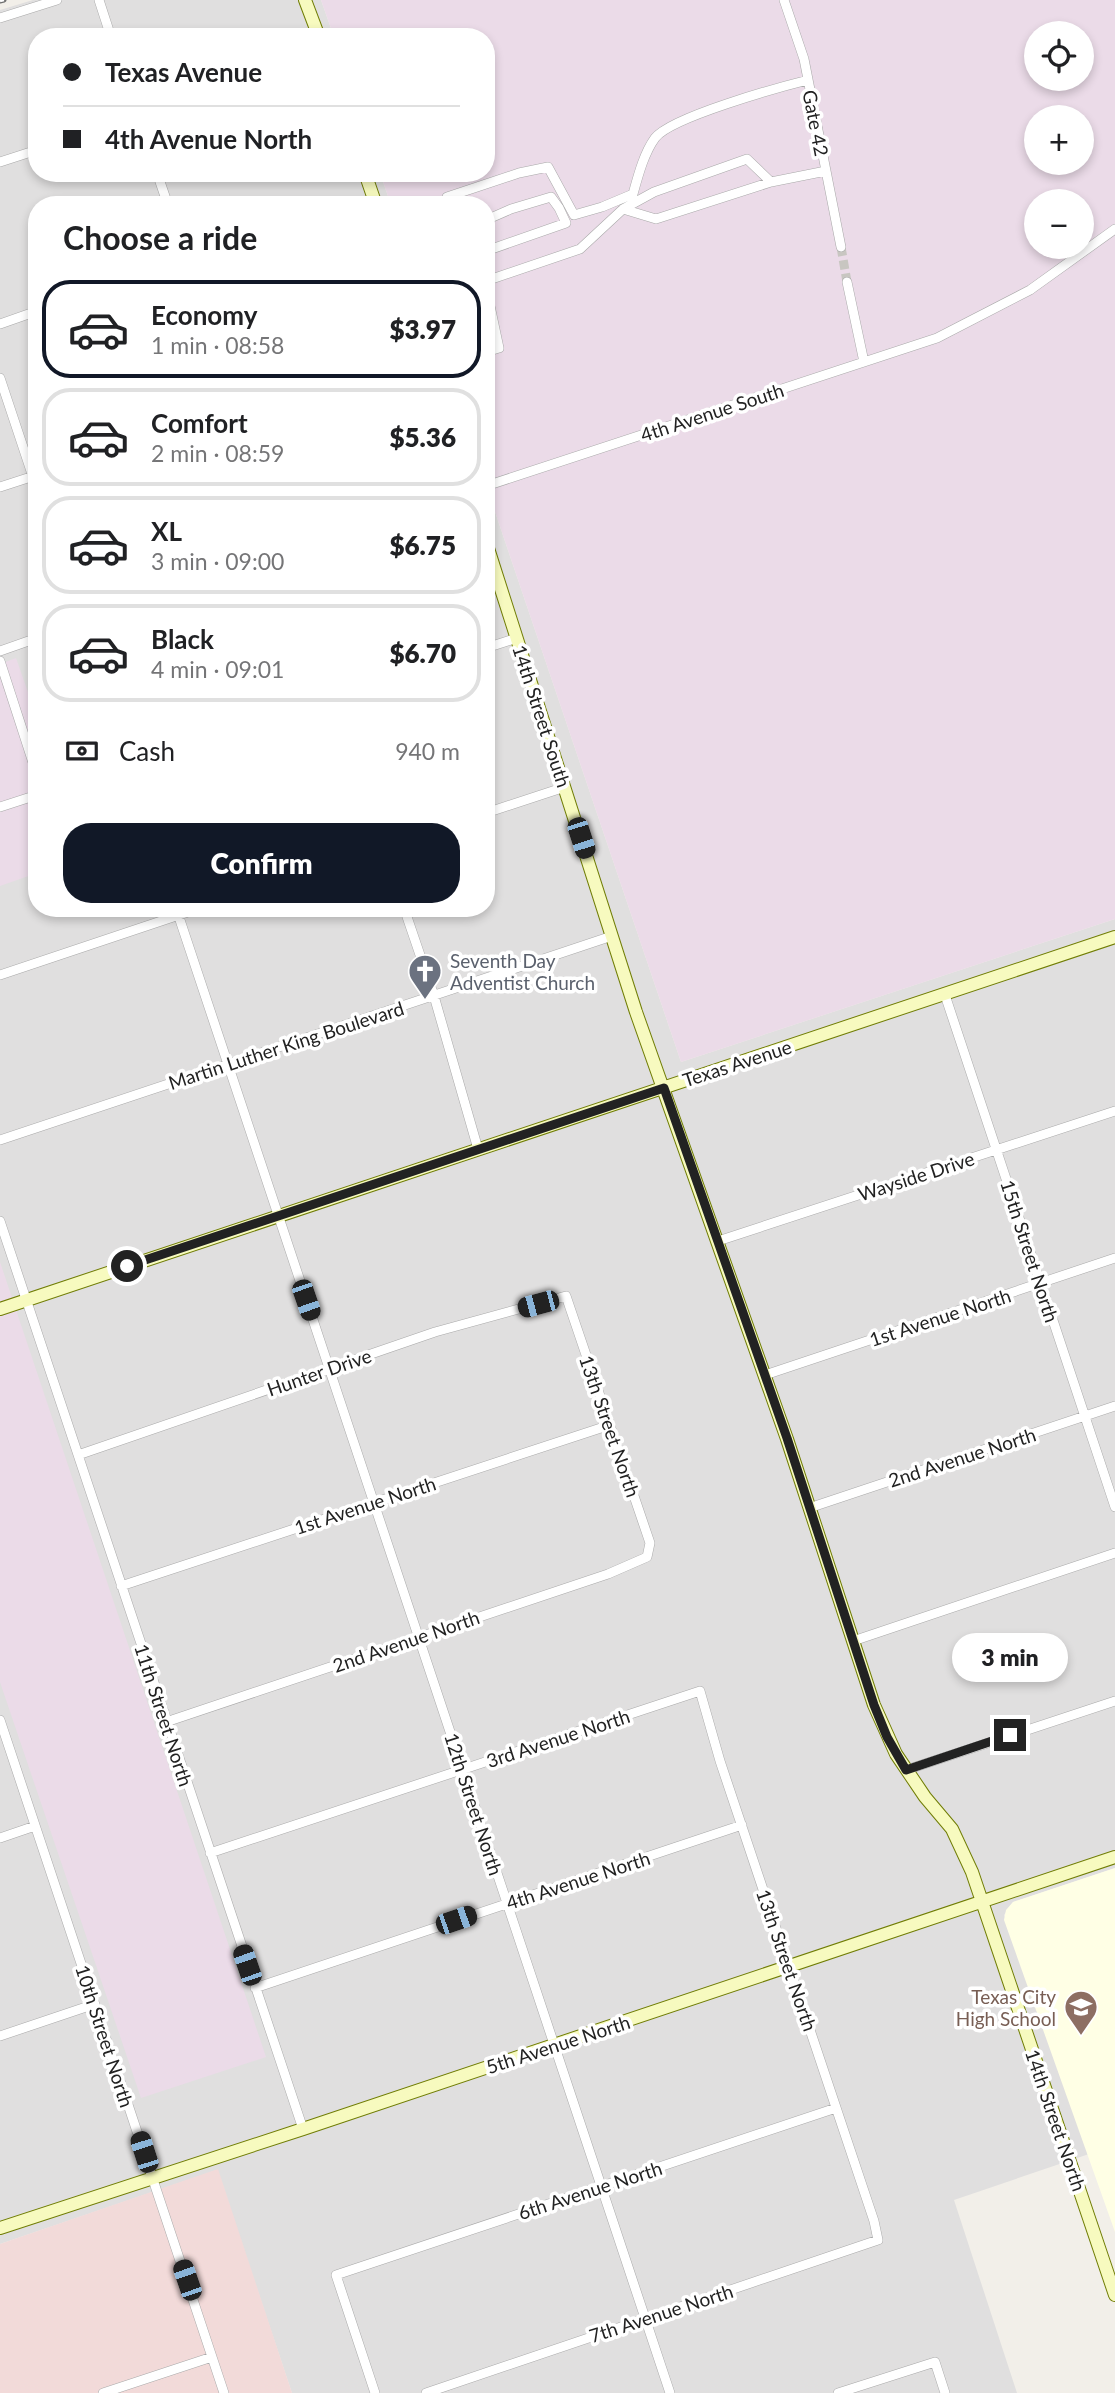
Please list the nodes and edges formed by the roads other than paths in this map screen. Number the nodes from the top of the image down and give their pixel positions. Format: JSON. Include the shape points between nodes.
{"nodes":[{"id":1,"x":57,"y":0,"type":"edge"},
{"id":2,"x":99,"y":0,"type":"edge"},
{"id":3,"x":305,"y":0,"type":"edge"},
{"id":4,"x":784,"y":0,"type":"edge"},
{"id":5,"x":0,"y":18,"type":"edge"},
{"id":6,"x":108,"y":28,"type":"edge"},
{"id":7,"x":316,"y":28,"type":"edge"},
{"id":8,"x":808,"y":80,"type":"junction"},
{"id":9,"x":28,"y":153,"type":"edge"},
{"id":10,"x":0,"y":162,"type":"edge"},
{"id":11,"x":825,"y":171,"type":"junction"},
{"id":12,"x":495,"y":181,"type":"edge"},
{"id":13,"x":492,"y":182,"type":"edge"},
{"id":14,"x":771,"y":182,"type":"junction"},
{"id":15,"x":450,"y":196,"type":"edge"},
{"id":16,"x":623,"y":209,"type":"junction"},
{"id":17,"x":495,"y":216,"type":"edge"},
{"id":18,"x":1115,"y":229,"type":"edge"},
{"id":19,"x":841,"y":247,"type":"tunnel mouth"},
{"id":20,"x":495,"y":248,"type":"edge"},
{"id":21,"x":495,"y":278,"type":"edge"},
{"id":22,"x":847,"y":282,"type":"tunnel mouth"},
{"id":23,"x":28,"y":314,"type":"edge"},
{"id":24,"x":0,"y":324,"type":"edge"},
{"id":25,"x":495,"y":329,"type":"edge"},
{"id":26,"x":495,"y":349,"type":"edge"},
{"id":27,"x":864,"y":362,"type":"junction"},
{"id":28,"x":0,"y":377,"type":"edge"},
{"id":29,"x":28,"y":456,"type":"edge"},
{"id":30,"x":28,"y":478,"type":"edge"},
{"id":31,"x":495,"y":483,"type":"edge"},
{"id":32,"x":0,"y":487,"type":"edge"},
{"id":33,"x":495,"y":570,"type":"edge"},
{"id":34,"x":517,"y":638,"type":"junction"},
{"id":35,"x":28,"y":641,"type":"edge"},
{"id":36,"x":495,"y":645,"type":"edge"},
{"id":37,"x":0,"y":651,"type":"edge"},
{"id":38,"x":0,"y":662,"type":"edge"},
{"id":39,"x":28,"y":748,"type":"edge"},
{"id":40,"x":565,"y":787,"type":"junction"},
{"id":41,"x":28,"y":798,"type":"edge"},
{"id":42,"x":0,"y":807,"type":"edge"},
{"id":43,"x":495,"y":810,"type":"edge"},
{"id":44,"x":163,"y":917,"type":"edge"},
{"id":45,"x":179,"y":917,"type":"edge"},
{"id":46,"x":407,"y":917,"type":"edge"},
{"id":47,"x":612,"y":936,"type":"junction"},
{"id":48,"x":1115,"y":937,"type":"edge"},
{"id":49,"x":0,"y":975,"type":"edge"},
{"id":50,"x":945,"y":995,"type":"junction"},
{"id":51,"x":434,"y":996,"type":"junction"},
{"id":52,"x":227,"y":1064,"type":"junction"},
{"id":53,"x":664,"y":1088,"type":"junction"},
{"id":54,"x":1115,"y":1111,"type":"edge"},
{"id":55,"x":0,"y":1140,"type":"edge"},
{"id":56,"x":478,"y":1149,"type":"junction"},
{"id":57,"x":996,"y":1150,"type":"junction"},
{"id":58,"x":278,"y":1216,"type":"junction"},
{"id":59,"x":0,"y":1221,"type":"edge"},
{"id":60,"x":718,"y":1241,"type":"junction"},
{"id":61,"x":1115,"y":1258,"type":"edge"},
{"id":62,"x":1041,"y":1283,"type":"junction"},
{"id":63,"x":563,"y":1297,"type":"joint"},
{"id":64,"x":26,"y":1300,"type":"junction"},
{"id":65,"x":0,"y":1309,"type":"edge"},
{"id":66,"x":329,"y":1369,"type":"junction"},
{"id":67,"x":765,"y":1375,"type":"junction"},
{"id":68,"x":1115,"y":1406,"type":"edge"},
{"id":69,"x":1085,"y":1416,"type":"junction"},
{"id":70,"x":610,"y":1424,"type":"junction"},
{"id":71,"x":78,"y":1455,"type":"junction"},
{"id":72,"x":373,"y":1502,"type":"junction"},
{"id":73,"x":1115,"y":1507,"type":"edge"},
{"id":74,"x":809,"y":1508,"type":"junction"},
{"id":75,"x":1115,"y":1553,"type":"edge"},
{"id":76,"x":645,"y":1558,"type":"joint"},
{"id":77,"x":121,"y":1586,"type":"junction"},
{"id":78,"x":418,"y":1637,"type":"junction"},
{"id":79,"x":853,"y":1641,"type":"junction"},
{"id":80,"x":702,"y":1698,"type":"joint"},
{"id":81,"x":1115,"y":1701,"type":"edge"},
{"id":82,"x":0,"y":1720,"type":"edge"},
{"id":83,"x":166,"y":1722,"type":"junction"},
{"id":84,"x":462,"y":1770,"type":"junction"},
{"id":85,"x":906,"y":1770,"type":"junction"},
{"id":86,"x":741,"y":1825,"type":"junction"},
{"id":87,"x":35,"y":1826,"type":"junction"},
{"id":88,"x":0,"y":1838,"type":"edge"},
{"id":89,"x":210,"y":1853,"type":"junction"},
{"id":90,"x":1115,"y":1857,"type":"edge"},
{"id":91,"x":507,"y":1903,"type":"junction"},
{"id":92,"x":982,"y":1903,"type":"junction"},
{"id":93,"x":789,"y":1967,"type":"junction"},
{"id":94,"x":255,"y":1987,"type":"junction"},
{"id":95,"x":95,"y":2004,"type":"junction"},
{"id":96,"x":0,"y":2036,"type":"edge"},
{"id":97,"x":554,"y":2045,"type":"junction"},
{"id":98,"x":836,"y":2108,"type":"junction"},
{"id":99,"x":303,"y":2129,"type":"junction"},
{"id":100,"x":152,"y":2176,"type":"junction"},
{"id":101,"x":601,"y":2187,"type":"junction"},
{"id":102,"x":874,"y":2221,"type":"joint"},
{"id":103,"x":0,"y":2228,"type":"edge"},
{"id":104,"x":1115,"y":2295,"type":"edge"},
{"id":105,"x":645,"y":2318,"type":"junction"},
{"id":106,"x":212,"y":2357,"type":"junction"},
{"id":107,"x":374,"y":2390,"type":"edge"},
{"id":108,"x":103,"y":2393,"type":"edge"},
{"id":109,"x":224,"y":2393,"type":"edge"},
{"id":110,"x":426,"y":2393,"type":"edge"},
{"id":111,"x":670,"y":2393,"type":"edge"},
{"id":112,"x":838,"y":2393,"type":"edge"},
{"id":113,"x":945,"y":2393,"type":"edge"}],
"edges":[{"from":1,"to":5,"type":"street"},
{"from":2,"to":6,"type":"street"},
{"from":3,"to":7,"type":"street"},
{"from":4,"to":8,"type":"street","name":"Gate 42"},
{"from":8,"to":11,"type":"street","name":"Gate 42"},
{"from":8,"to":12,"type":"street","via":[[690,116],[656,136],[633,194],[602,207],[574,215],[548,167]]},
{"from":9,"to":10,"type":"street"},
{"from":11,"to":14,"type":"street"},
{"from":11,"to":19,"type":"street","name":"Gate 42"},
{"from":13,"to":15,"type":"street"},
{"from":14,"to":16,"type":"street","via":[[656,219]]},
{"from":14,"to":16,"type":"street","via":[[747,159],[654,192]]},
{"from":16,"to":21,"type":"street","via":[[580,249]]},
{"from":17,"to":20,"type":"street","via":[[551,197],[566,223]]},
{"from":18,"to":27,"type":"street","name":"4th Avenue South","via":[[1030,290],[937,338]]},
{"from":22,"to":27,"type":"street"},
{"from":23,"to":24,"type":"street"},
{"from":25,"to":26,"type":"street","via":[[499,348]]},
{"from":27,"to":31,"type":"street","name":"4th Avenue South"},
{"from":28,"to":29,"type":"street"},
{"from":30,"to":32,"type":"street"},
{"from":33,"to":34,"type":"street","name":"14th Street South"},
{"from":34,"to":36,"type":"street"},
{"from":34,"to":40,"type":"street","name":"14th Street South"},
{"from":35,"to":37,"type":"street"},
{"from":38,"to":39,"type":"street"},
{"from":40,"to":43,"type":"street"},
{"from":40,"to":47,"type":"street","name":"14th Street South"},
{"from":41,"to":42,"type":"street"},
{"from":44,"to":49,"type":"street"},
{"from":45,"to":52,"type":"street","name":"12th Street North"},
{"from":46,"to":51,"type":"street"},
{"from":47,"to":51,"type":"street","name":"Martin Luther King Boulevard"},
{"from":47,"to":53,"type":"street","name":"14th Street South"},
{"from":48,"to":50,"type":"street","name":"Texas Avenue"},
{"from":50,"to":53,"type":"street","name":"Texas Avenue"},
{"from":50,"to":57,"type":"street","name":"15th Street North"},
{"from":51,"to":52,"type":"street","name":"Martin Luther King Boulevard"},
{"from":51,"to":56,"type":"street"},
{"from":52,"to":55,"type":"street","name":"Martin Luther King Boulevard"},
{"from":52,"to":58,"type":"street","name":"12th Street North"},
{"from":53,"to":56,"type":"street","name":"Texas Avenue"},
{"from":53,"to":60,"type":"street","name":"14th Street North"},
{"from":54,"to":57,"type":"street","name":"Wayside Drive"},
{"from":56,"to":58,"type":"street","name":"Texas Avenue"},
{"from":57,"to":60,"type":"street","name":"Wayside Drive"},
{"from":57,"to":62,"type":"street","name":"15th Street North"},
{"from":58,"to":64,"type":"street","name":"Texas Avenue"},
{"from":58,"to":66,"type":"street","name":"12th Street North"},
{"from":59,"to":64,"type":"street","name":"11th Street North"},
{"from":60,"to":67,"type":"street","name":"14th Street North"},
{"from":61,"to":62,"type":"street","name":"1st Avenue North"},
{"from":62,"to":67,"type":"street","name":"1st Avenue North"},
{"from":62,"to":69,"type":"street","name":"15th Street North"},
{"from":63,"to":66,"type":"street","name":"Hunter Drive","via":[[435,1332]]},
{"from":63,"to":70,"type":"street","name":"13th Street North"},
{"from":64,"to":65,"type":"street","name":"Texas Avenue"},
{"from":64,"to":71,"type":"street","name":"11th Street North"},
{"from":66,"to":71,"type":"street","name":"Hunter Drive"},
{"from":66,"to":72,"type":"street","name":"12th Street North"},
{"from":67,"to":74,"type":"street","name":"14th Street North"},
{"from":68,"to":69,"type":"street","name":"2nd Avenue North"},
{"from":69,"to":73,"type":"street","name":"15th Street North"},
{"from":69,"to":74,"type":"street","name":"2nd Avenue North"},
{"from":70,"to":72,"type":"street","name":"1st Avenue North"},
{"from":70,"to":76,"type":"street","name":"13th Street North","via":[[650,1543]]},
{"from":71,"to":77,"type":"street","name":"11th Street North"},
{"from":72,"to":77,"type":"street","name":"1st Avenue North"},
{"from":72,"to":78,"type":"street","name":"12th Street North"},
{"from":74,"to":79,"type":"street","name":"14th Street North"},
{"from":75,"to":79,"type":"street"},
{"from":76,"to":78,"type":"street","name":"2nd Avenue North"},
{"from":77,"to":83,"type":"street","name":"11th Street North"},
{"from":78,"to":83,"type":"street","name":"2nd Avenue North"},
{"from":78,"to":84,"type":"street","name":"12th Street North"},
{"from":79,"to":85,"type":"street","name":"14th Street North","via":[[887,1737]]},
{"from":80,"to":84,"type":"street","name":"3rd Avenue North","via":[[700,1692]]},
{"from":80,"to":86,"type":"street","name":"13th Street North"},
{"from":81,"to":85,"type":"street"},
{"from":82,"to":87,"type":"street","name":"10th Street North"},
{"from":83,"to":89,"type":"street","name":"11th Street North"},
{"from":84,"to":89,"type":"street","name":"3rd Avenue North"},
{"from":84,"to":91,"type":"street","name":"12th Street North"},
{"from":85,"to":92,"type":"street","name":"14th Street North","via":[[952,1829]]},
{"from":86,"to":91,"type":"street","name":"4th Avenue North"},
{"from":86,"to":93,"type":"street","name":"13th Street North"},
{"from":87,"to":88,"type":"street"},
{"from":87,"to":95,"type":"street","name":"10th Street North"},
{"from":89,"to":94,"type":"street","name":"11th Street North"},
{"from":90,"to":92,"type":"street","name":"5th Avenue North"},
{"from":91,"to":94,"type":"street","name":"4th Avenue North"},
{"from":91,"to":97,"type":"street","name":"12th Street North"},
{"from":92,"to":93,"type":"street","name":"5th Avenue North"},
{"from":92,"to":104,"type":"street","name":"14th Street North"},
{"from":93,"to":97,"type":"street","name":"5th Avenue North"},
{"from":93,"to":98,"type":"street","name":"13th Street North"},
{"from":94,"to":99,"type":"street","name":"11th Street North"},
{"from":95,"to":96,"type":"street"},
{"from":95,"to":100,"type":"street","name":"10th Street North"},
{"from":97,"to":99,"type":"street","name":"5th Avenue North"},
{"from":97,"to":101,"type":"street","name":"12th Street North"},
{"from":98,"to":101,"type":"street","name":"6th Avenue North"},
{"from":98,"to":102,"type":"street","name":"13th Street North"},
{"from":99,"to":100,"type":"street","name":"5th Avenue North"},
{"from":100,"to":103,"type":"street","name":"5th Avenue North"},
{"from":100,"to":106,"type":"street","name":"10th Street North"},
{"from":101,"to":105,"type":"street","name":"12th Street North"},
{"from":101,"to":107,"type":"street","name":"6th Avenue North","via":[[336,2275]]},
{"from":102,"to":105,"type":"street","name":"7th Avenue North","via":[[878,2240]]},
{"from":105,"to":110,"type":"street","name":"7th Avenue North"},
{"from":105,"to":111,"type":"street","name":"12th Street North"},
{"from":106,"to":108,"type":"street"},
{"from":106,"to":109,"type":"street","name":"10th Street North"},
{"from":112,"to":113,"type":"street","via":[[935,2362]]}]}
